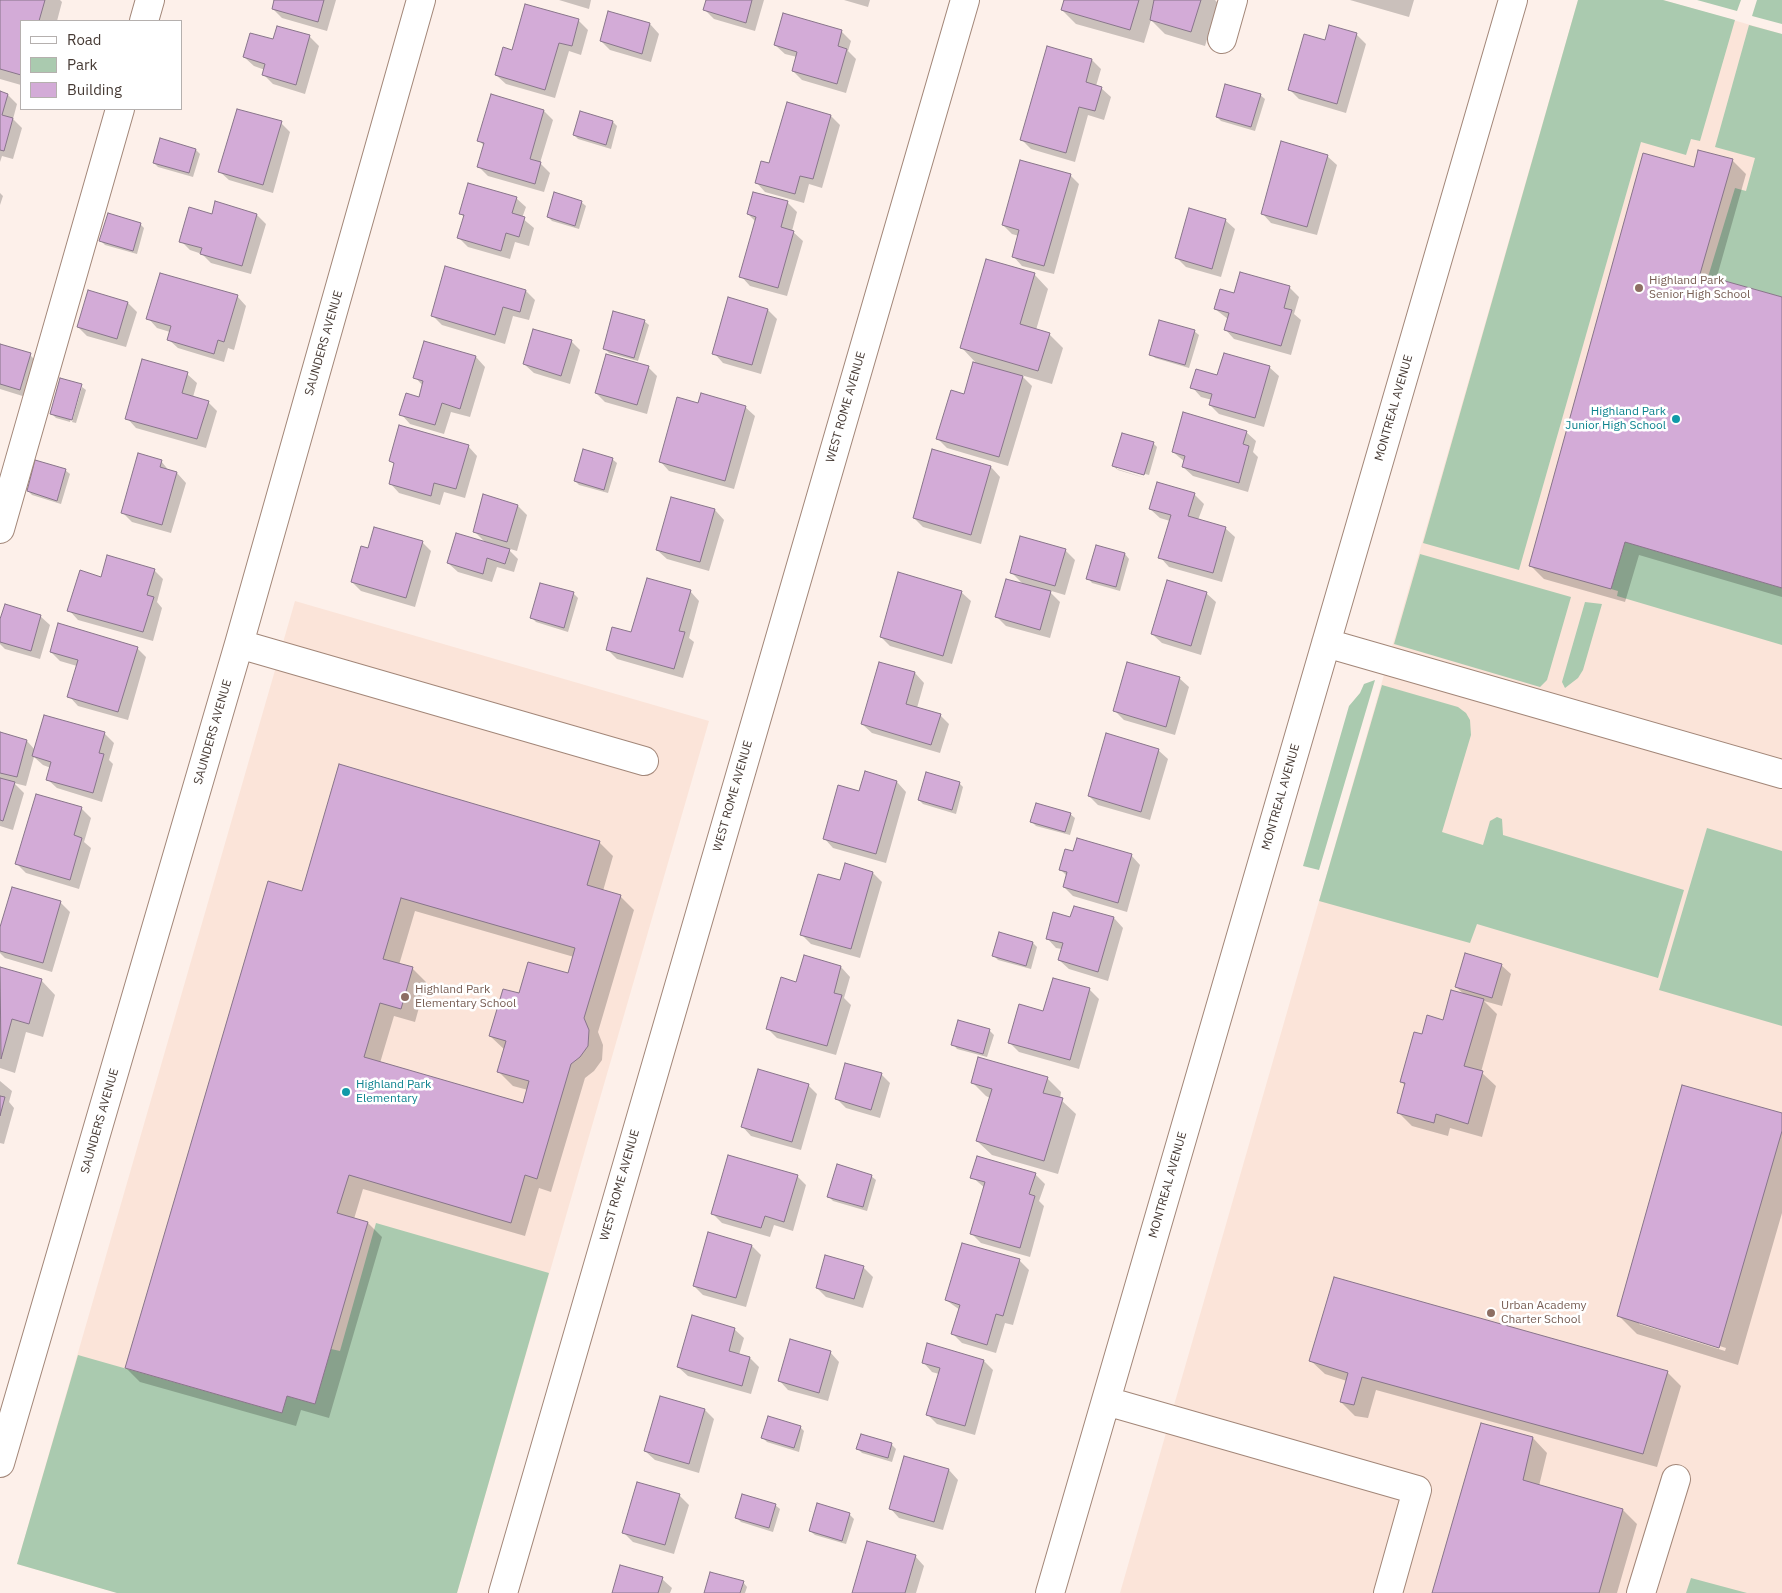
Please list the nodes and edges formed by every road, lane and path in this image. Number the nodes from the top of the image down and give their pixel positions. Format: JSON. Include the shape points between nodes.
{"nodes":[{"id":1,"x":150,"y":0,"type":"edge"},
{"id":2,"x":421,"y":0,"type":"edge"},
{"id":3,"x":965,"y":0,"type":"edge"},
{"id":4,"x":1233,"y":0,"type":"edge"},
{"id":5,"x":1513,"y":0,"type":"edge"},
{"id":6,"x":144,"y":20,"type":"edge"},
{"id":7,"x":1222,"y":39,"type":"dead end"},
{"id":8,"x":120,"y":110,"type":"edge"},
{"id":9,"x":0,"y":529,"type":"edge"},
{"id":10,"x":1326,"y":643,"type":"junction"},
{"id":11,"x":239,"y":644,"type":"junction"},
{"id":12,"x":644,"y":761,"type":"dead end"},
{"id":13,"x":1782,"y":774,"type":"edge"},
{"id":14,"x":1106,"y":1400,"type":"junction"},
{"id":15,"x":0,"y":1463,"type":"edge"},
{"id":16,"x":1676,"y":1479,"type":"dead end"},
{"id":17,"x":503,"y":1593,"type":"edge"},
{"id":18,"x":1050,"y":1593,"type":"edge"},
{"id":19,"x":1388,"y":1593,"type":"edge"},
{"id":20,"x":1641,"y":1593,"type":"edge"}],
"edges":[{"from":1,"to":6,"type":"street"},
{"from":2,"to":11,"type":"street","name":"SAUNDERS AVENUE"},
{"from":3,"to":17,"type":"street","name":"WEST ROME AVENUE"},
{"from":4,"to":7,"type":"street"},
{"from":5,"to":10,"type":"street","name":"MONTREAL AVENUE"},
{"from":8,"to":9,"type":"street"},
{"from":10,"to":13,"type":"street"},
{"from":10,"to":14,"type":"street","name":"MONTREAL AVENUE"},
{"from":11,"to":12,"type":"street"},
{"from":11,"to":15,"type":"street","name":"SAUNDERS AVENUE"},
{"from":14,"to":18,"type":"street","name":"MONTREAL AVENUE"},
{"from":14,"to":19,"type":"street","via":[[1417,1490]]},
{"from":16,"to":20,"type":"street"}]}
